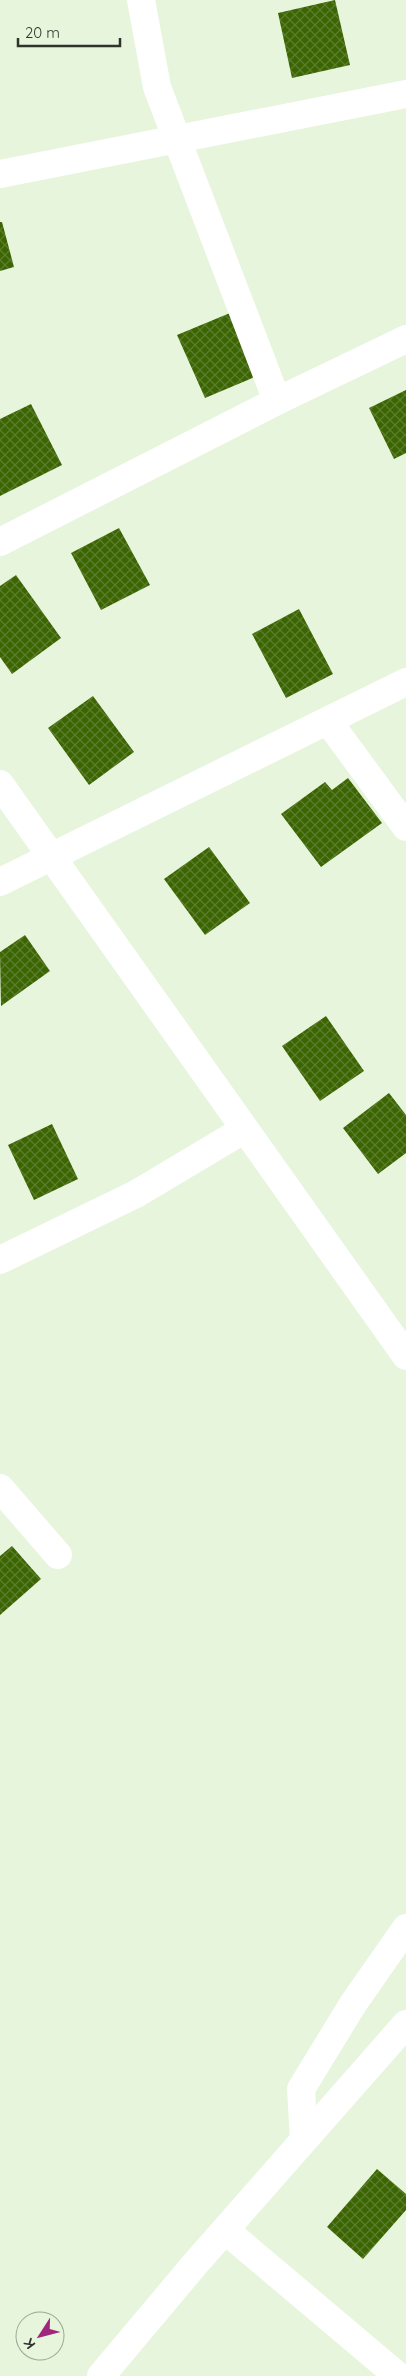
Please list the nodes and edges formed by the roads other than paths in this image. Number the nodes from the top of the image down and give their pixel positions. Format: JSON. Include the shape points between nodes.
{"nodes":[{"id":1,"x":141,"y":0,"type":"edge"},
{"id":2,"x":406,"y":94,"type":"edge"},
{"id":3,"x":177,"y":139,"type":"junction"},
{"id":4,"x":0,"y":174,"type":"edge"},
{"id":5,"x":406,"y":339,"type":"edge"},
{"id":6,"x":277,"y":401,"type":"junction"},
{"id":7,"x":0,"y":542,"type":"edge"},
{"id":8,"x":406,"y":682,"type":"edge"},
{"id":9,"x":328,"y":721,"type":"junction"},
{"id":10,"x":0,"y":784,"type":"edge"},
{"id":11,"x":406,"y":827,"type":"edge"},
{"id":12,"x":52,"y":856,"type":"junction"},
{"id":13,"x":0,"y":882,"type":"edge"},
{"id":14,"x":245,"y":1129,"type":"junction"},
{"id":15,"x":0,"y":1260,"type":"edge"},
{"id":16,"x":406,"y":1356,"type":"edge"},
{"id":17,"x":0,"y":1488,"type":"edge"},
{"id":18,"x":58,"y":1555,"type":"dead end"},
{"id":19,"x":406,"y":1928,"type":"edge"},
{"id":20,"x":406,"y":2024,"type":"edge"},
{"id":21,"x":304,"y":2140,"type":"junction"},
{"id":22,"x":225,"y":2230,"type":"junction"},
{"id":23,"x":101,"y":2376,"type":"edge"},
{"id":24,"x":398,"y":2376,"type":"edge"}],
"edges":[{"from":1,"to":3,"type":"street","via":[[157,87]]},
{"from":2,"to":3,"type":"street"},
{"from":3,"to":4,"type":"street"},
{"from":3,"to":6,"type":"street"},
{"from":5,"to":6,"type":"street"},
{"from":6,"to":7,"type":"street"},
{"from":8,"to":9,"type":"street"},
{"from":9,"to":11,"type":"street"},
{"from":9,"to":12,"type":"street"},
{"from":10,"to":12,"type":"street"},
{"from":12,"to":13,"type":"street"},
{"from":12,"to":14,"type":"street"},
{"from":14,"to":15,"type":"street","via":[[136,1194]]},
{"from":14,"to":16,"type":"street"},
{"from":17,"to":18,"type":"street"},
{"from":19,"to":21,"type":"street","via":[[353,2004],[301,2089]]},
{"from":20,"to":21,"type":"street"},
{"from":21,"to":22,"type":"street"},
{"from":22,"to":23,"type":"street"},
{"from":22,"to":24,"type":"street"}]}
